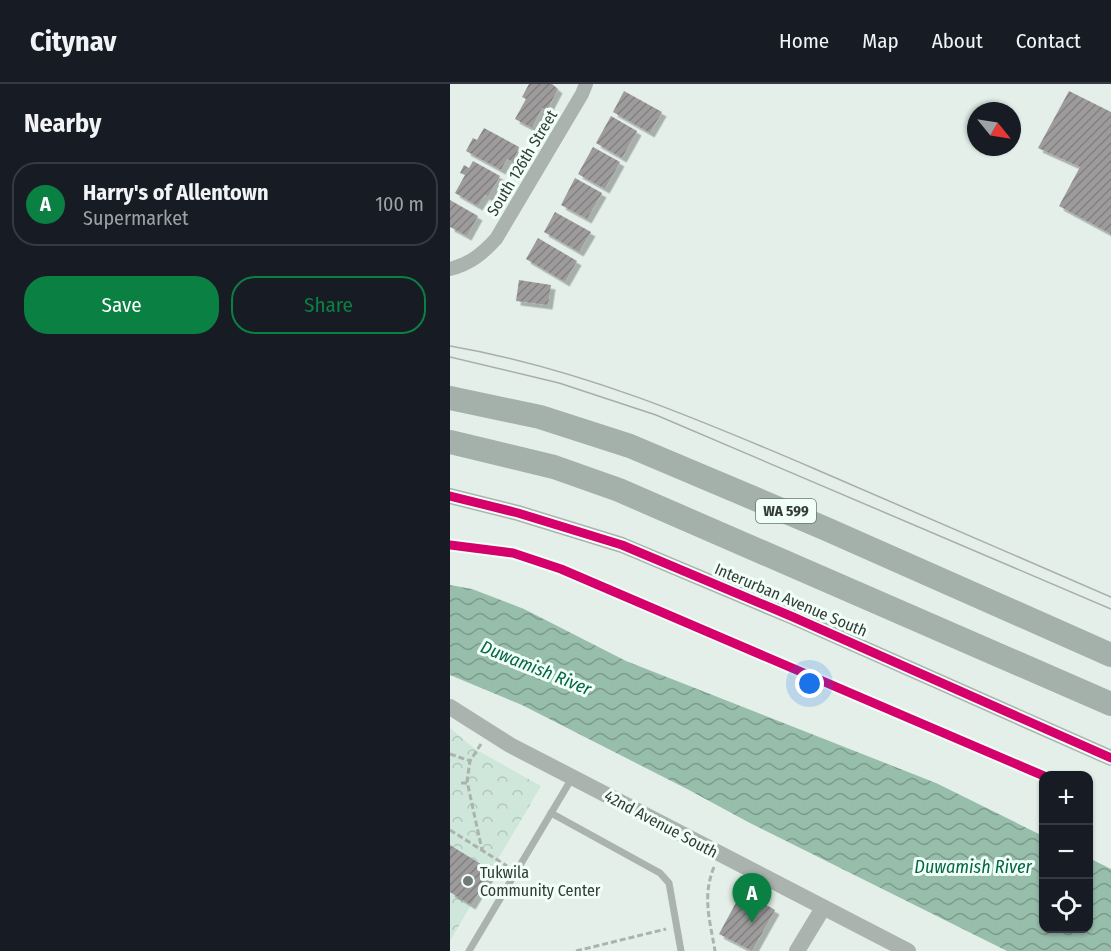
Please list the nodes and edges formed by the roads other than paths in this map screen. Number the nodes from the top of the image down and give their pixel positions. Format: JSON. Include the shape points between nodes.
{"nodes":[{"id":1,"x":586,"y":84,"type":"edge"},
{"id":2,"x":450,"y":269,"type":"edge"},
{"id":3,"x":450,"y":398,"type":"edge"},
{"id":4,"x":450,"y":442,"type":"edge"},
{"id":5,"x":450,"y":496,"type":"edge"},
{"id":6,"x":1111,"y":655,"type":"edge"},
{"id":7,"x":1111,"y":704,"type":"edge"},
{"id":8,"x":450,"y":707,"type":"edge"},
{"id":9,"x":1111,"y":758,"type":"edge"},
{"id":10,"x":572,"y":777,"type":"junction"},
{"id":11,"x":551,"y":813,"type":"junction"},
{"id":12,"x":823,"y":908,"type":"junction"},
{"id":13,"x":469,"y":951,"type":"edge"},
{"id":14,"x":681,"y":951,"type":"edge"},
{"id":15,"x":797,"y":951,"type":"edge"},
{"id":16,"x":908,"y":951,"type":"edge"}],
"edges":[{"from":1,"to":2,"type":"street","name":"South 126th Street","via":[[496,239],[481,255]]},
{"from":3,"to":6,"type":"highway","number":"WA 599","via":[[540,417],[630,446]]},
{"from":4,"to":7,"type":"highway","number":"WA 599","via":[[554,467],[619,490]]},
{"from":5,"to":9,"type":"street","name":"Interurban Avenue South","via":[[622,545]]},
{"from":8,"to":10,"type":"street","name":"42nd Avenue South"},
{"from":10,"to":11,"type":"lane"},
{"from":10,"to":12,"type":"street","name":"42nd Avenue South"},
{"from":11,"to":13,"type":"lane"},
{"from":11,"to":14,"type":"lane","via":[[660,873],[669,883]]},
{"from":12,"to":15,"type":"street"},
{"from":12,"to":16,"type":"street","name":"42nd Avenue South"}]}
